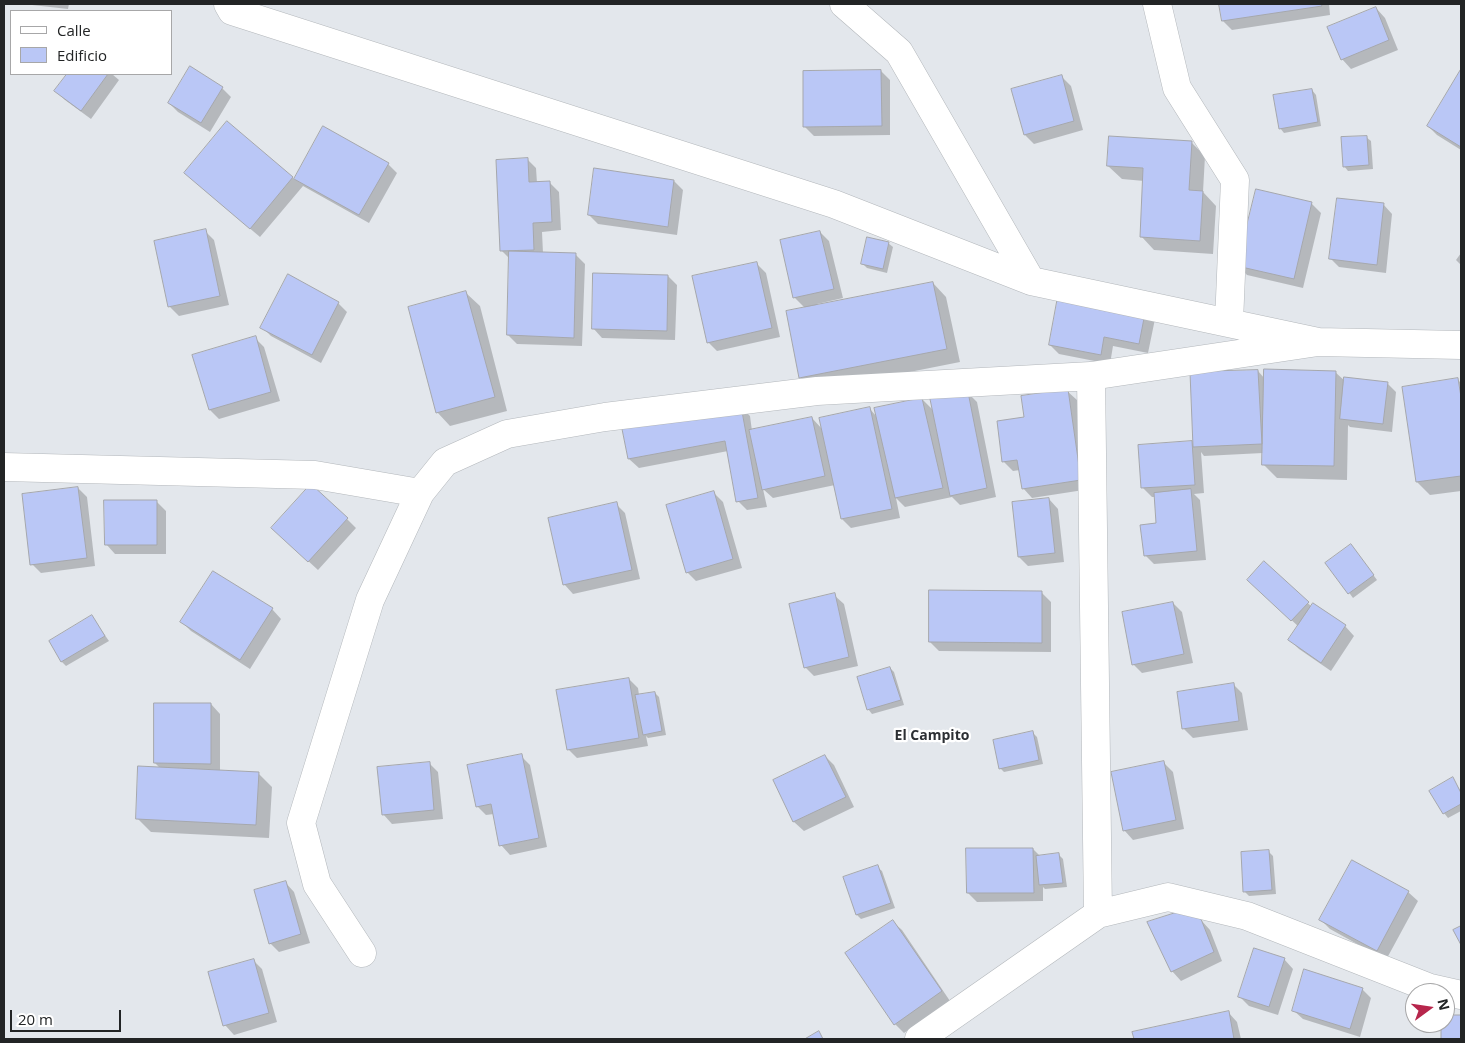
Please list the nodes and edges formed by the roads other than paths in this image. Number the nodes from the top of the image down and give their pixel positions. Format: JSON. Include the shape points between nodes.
{"nodes":[{"id":1,"x":228,"y":4,"type":"edge"},
{"id":2,"x":844,"y":4,"type":"edge"},
{"id":3,"x":1156,"y":4,"type":"edge"},
{"id":4,"x":1032,"y":281,"type":"junction"},
{"id":5,"x":1229,"y":322,"type":"junction"},
{"id":6,"x":1318,"y":342,"type":"junction"},
{"id":7,"x":1461,"y":345,"type":"edge"},
{"id":8,"x":1090,"y":376,"type":"junction"},
{"id":9,"x":4,"y":467,"type":"edge"},
{"id":10,"x":420,"y":494,"type":"junction"},
{"id":11,"x":1098,"y":914,"type":"junction"},
{"id":12,"x":362,"y":953,"type":"dead end"},
{"id":13,"x":1461,"y":995,"type":"edge"},
{"id":14,"x":919,"y":1039,"type":"edge"}],
"edges":[{"from":1,"to":4,"type":"street","via":[[232,11],[834,204]]},
{"from":2,"to":4,"type":"street","via":[[899,52]]},
{"from":3,"to":5,"type":"street","via":[[1177,88],[1235,180]]},
{"from":4,"to":5,"type":"street"},
{"from":5,"to":6,"type":"street"},
{"from":6,"to":7,"type":"street"},
{"from":6,"to":8,"type":"street"},
{"from":8,"to":10,"type":"street","via":[[816,391],[606,417],[507,434],[446,462]]},
{"from":8,"to":11,"type":"street"},
{"from":9,"to":10,"type":"street","via":[[315,475]]},
{"from":10,"to":12,"type":"street","via":[[370,600],[301,822],[317,884]]},
{"from":11,"to":13,"type":"street","via":[[1168,897],[1247,916],[1430,988]]},
{"from":11,"to":14,"type":"street"}]}
